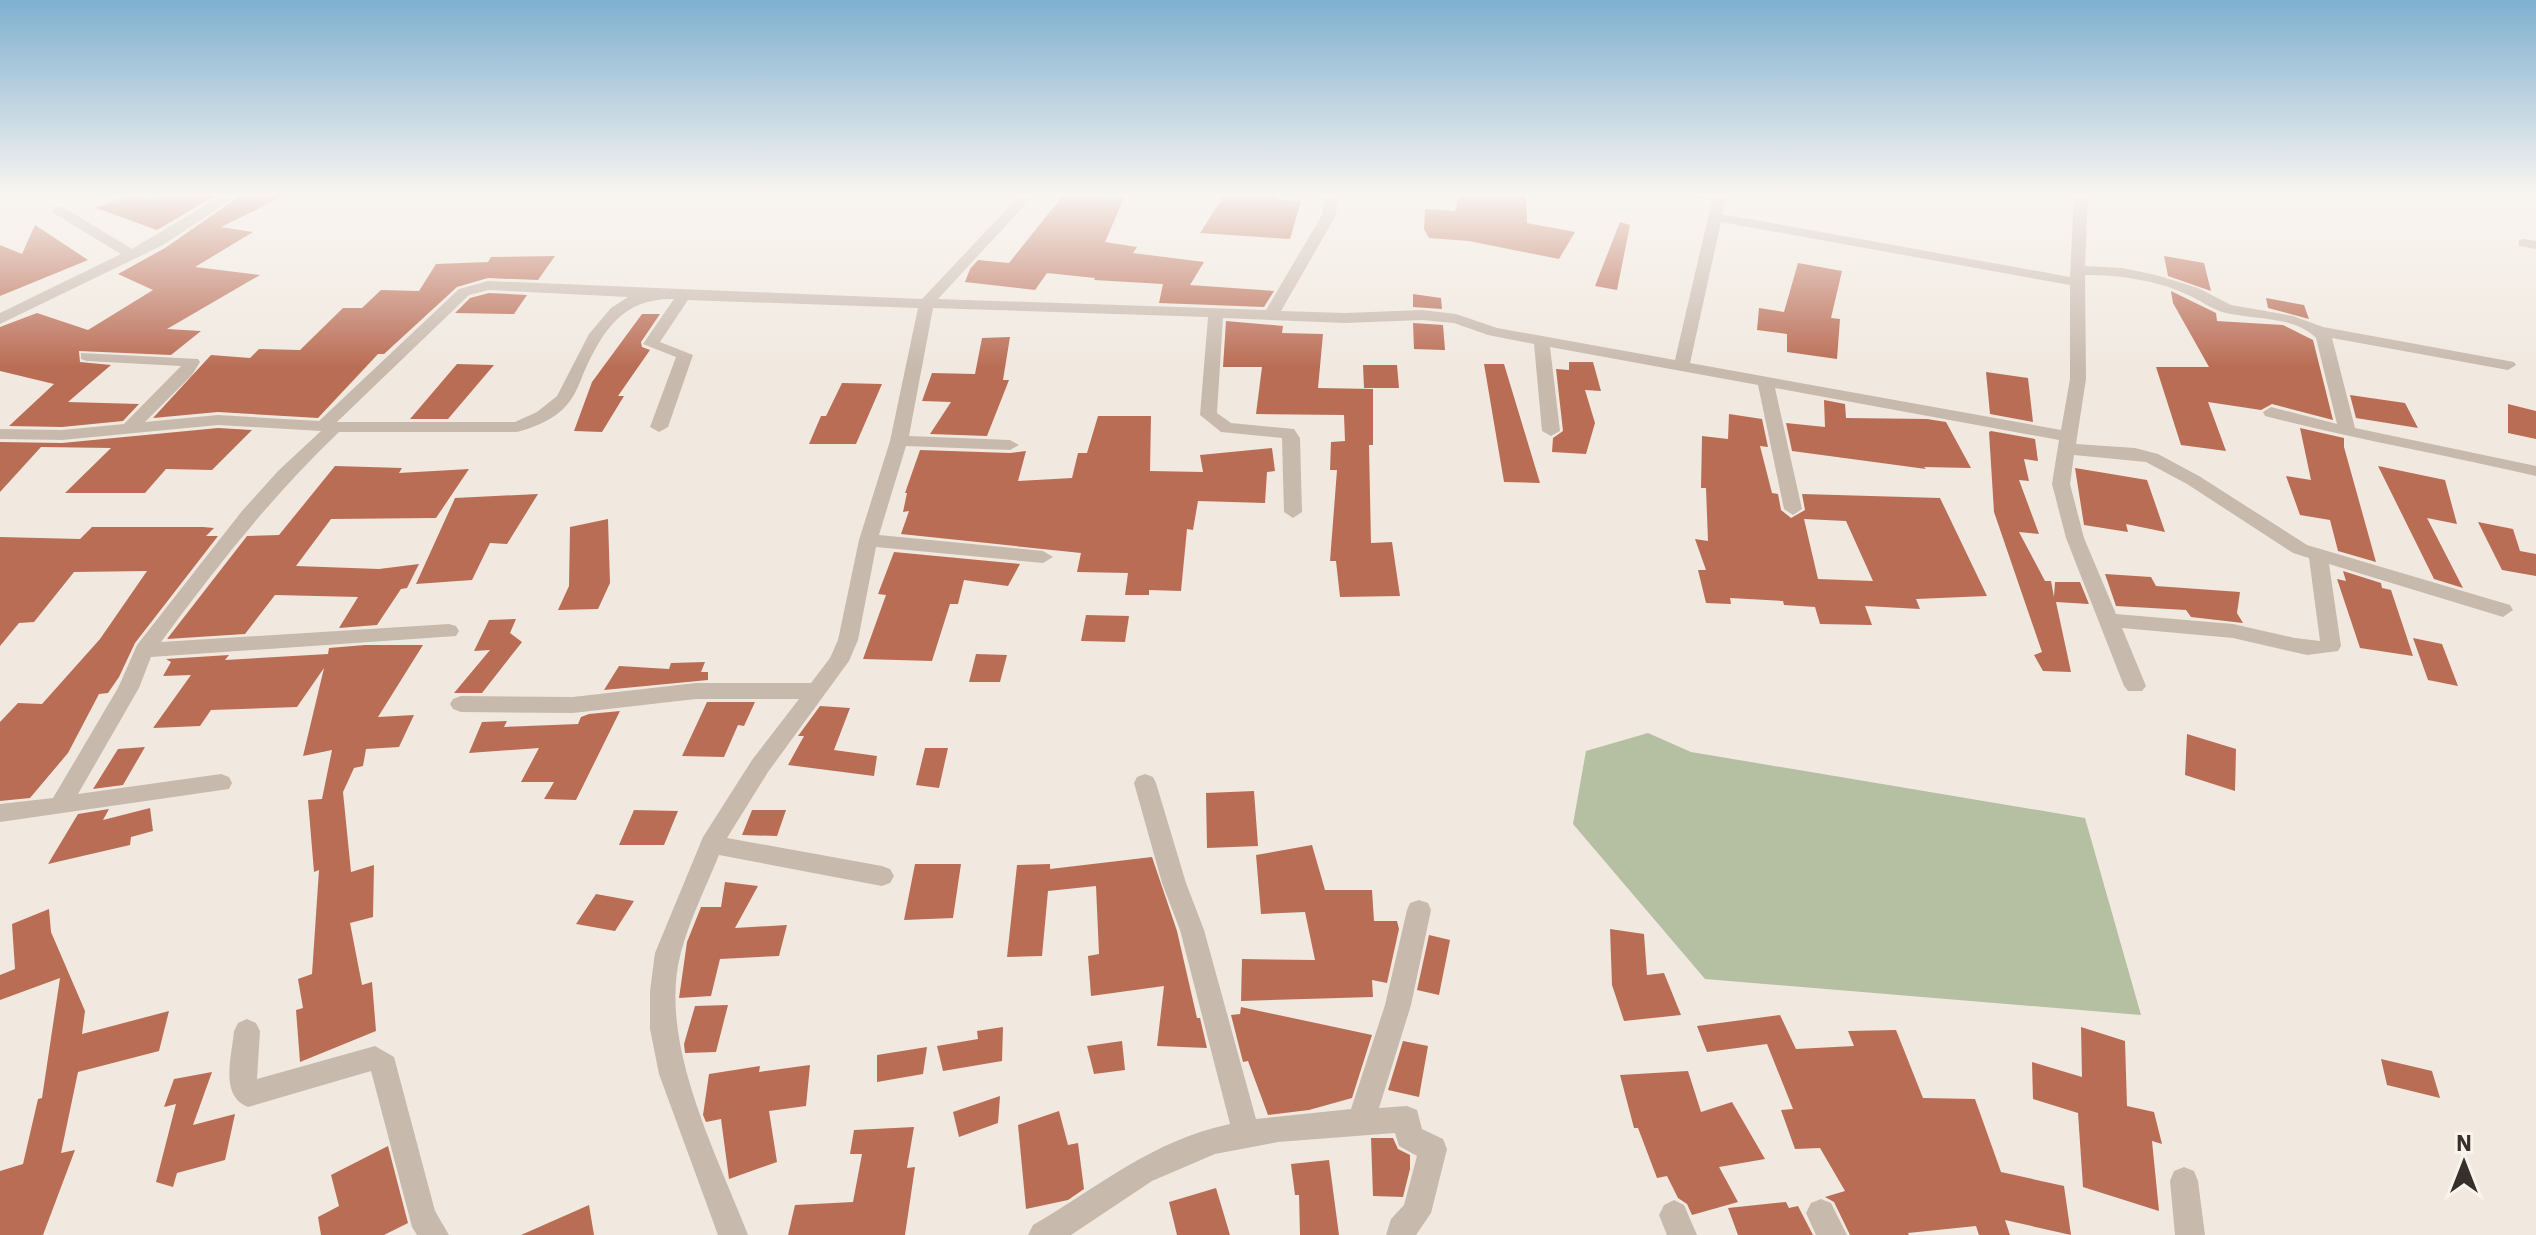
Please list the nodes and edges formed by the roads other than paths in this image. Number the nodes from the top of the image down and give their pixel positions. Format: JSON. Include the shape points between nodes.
{"nodes":[{"id":1,"x":126,"y":252,"type":"edge"},
{"id":2,"x":139,"y":252,"type":"edge"},
{"id":3,"x":974,"y":252,"type":"edge"},
{"id":4,"x":1308,"y":252,"type":"edge"},
{"id":5,"x":1706,"y":252,"type":"edge"},
{"id":6,"x":1916,"y":252,"type":"edge"},
{"id":7,"x":2078,"y":252,"type":"edge"},
{"id":8,"x":132,"y":255,"type":"junction"},
{"id":9,"x":2079,"y":277,"type":"junction"},
{"id":10,"x":652,"y":294,"type":"junction"},
{"id":11,"x":684,"y":295,"type":"junction"},
{"id":12,"x":927,"y":302,"type":"junction"},
{"id":13,"x":1216,"y":312,"type":"junction"},
{"id":14,"x":1271,"y":315,"type":"junction"},
{"id":15,"x":0,"y":318,"type":"edge"},
{"id":16,"x":2320,"y":331,"type":"junction"},
{"id":17,"x":1541,"y":340,"type":"junction"},
{"id":18,"x":87,"y":356,"type":"dead end"},
{"id":19,"x":2508,"y":365,"type":"dead end"},
{"id":20,"x":1681,"y":367,"type":"junction"},
{"id":21,"x":1765,"y":380,"type":"junction"},
{"id":22,"x":2271,"y":412,"type":"dead end"},
{"id":23,"x":329,"y":426,"type":"junction"},
{"id":24,"x":130,"y":427,"type":"junction"},
{"id":25,"x":659,"y":427,"type":"dead end"},
{"id":26,"x":1551,"y":431,"type":"dead end"},
{"id":27,"x":2347,"y":432,"type":"junction"},
{"id":28,"x":0,"y":434,"type":"edge"},
{"id":29,"x":899,"y":441,"type":"junction"},
{"id":30,"x":2068,"y":443,"type":"junction"},
{"id":31,"x":1010,"y":445,"type":"dead end"},
{"id":32,"x":2536,"y":471,"type":"edge"},
{"id":33,"x":1793,"y":509,"type":"dead end"},
{"id":34,"x":1293,"y":512,"type":"dead end"},
{"id":35,"x":868,"y":540,"type":"junction"},
{"id":36,"x":2318,"y":556,"type":"junction"},
{"id":37,"x":1043,"y":557,"type":"dead end"},
{"id":38,"x":2503,"y":610,"type":"dead end"},
{"id":39,"x":2108,"y":620,"type":"junction"},
{"id":40,"x":449,"y":631,"type":"dead end"},
{"id":41,"x":144,"y":650,"type":"junction"},
{"id":42,"x":2135,"y":686,"type":"dead end"},
{"id":43,"x":814,"y":691,"type":"junction"},
{"id":44,"x":461,"y":704,"type":"dead end"},
{"id":45,"x":221,"y":783,"type":"dead end"},
{"id":46,"x":1145,"y":783,"type":"dead end"},
{"id":47,"x":60,"y":806,"type":"junction"},
{"id":48,"x":0,"y":813,"type":"edge"},
{"id":49,"x":711,"y":844,"type":"junction"},
{"id":50,"x":882,"y":876,"type":"dead end"},
{"id":51,"x":1419,"y":910,"type":"dead end"},
{"id":52,"x":247,"y":1031,"type":"dead end"},
{"id":53,"x":1361,"y":1122,"type":"junction"},
{"id":54,"x":1246,"y":1133,"type":"junction"},
{"id":55,"x":2184,"y":1181,"type":"dead end"},
{"id":56,"x":434,"y":1235,"type":"edge"},
{"id":57,"x":733,"y":1235,"type":"edge"},
{"id":58,"x":1043,"y":1235,"type":"edge"},
{"id":59,"x":1401,"y":1235,"type":"edge"},
{"id":60,"x":2190,"y":1235,"type":"edge"}],
"edges":[{"from":1,"to":8,"type":"street"},
{"from":2,"to":8,"type":"street"},
{"from":3,"to":12,"type":"street"},
{"from":4,"to":14,"type":"street"},
{"from":5,"to":20,"type":"street"},
{"from":6,"to":9,"type":"street"},
{"from":7,"to":9,"type":"street"},
{"from":8,"to":15,"type":"street"},
{"from":9,"to":16,"type":"street","via":[[2107,270],[2149,278],[2223,307]]},
{"from":9,"to":30,"type":"street","via":[[2078,379]]},
{"from":10,"to":11,"type":"street"},
{"from":10,"to":23,"type":"street","via":[[488,285],[464,292]]},
{"from":10,"to":23,"type":"street","via":[[625,303],[603,322],[564,398],[527,424]]},
{"from":11,"to":12,"type":"street"},
{"from":11,"to":25,"type":"street","via":[[651,344],[685,355]]},
{"from":12,"to":13,"type":"street"},
{"from":12,"to":29,"type":"street"},
{"from":13,"to":14,"type":"street"},
{"from":13,"to":34,"type":"street","via":[[1208,415],[1227,428],[1288,433]]},
{"from":14,"to":17,"type":"street","via":[[1422,315]]},
{"from":16,"to":19,"type":"street"},
{"from":16,"to":27,"type":"street"},
{"from":17,"to":20,"type":"street"},
{"from":17,"to":26,"type":"street"},
{"from":18,"to":24,"type":"street","via":[[192,362]]},
{"from":20,"to":21,"type":"street"},
{"from":21,"to":30,"type":"street"},
{"from":21,"to":33,"type":"street"},
{"from":22,"to":27,"type":"street"},
{"from":23,"to":24,"type":"street","via":[[218,420]]},
{"from":23,"to":41,"type":"street","via":[[249,515]]},
{"from":24,"to":28,"type":"street","via":[[62,435]]},
{"from":27,"to":32,"type":"street"},
{"from":29,"to":31,"type":"street"},
{"from":29,"to":35,"type":"street"},
{"from":30,"to":36,"type":"street","via":[[2152,458]]},
{"from":30,"to":39,"type":"street","via":[[2061,484],[2064,502]]},
{"from":35,"to":37,"type":"street"},
{"from":35,"to":43,"type":"street","via":[[848,640],[839,661]]},
{"from":36,"to":38,"type":"street"},
{"from":36,"to":39,"type":"street","via":[[2331,646]]},
{"from":39,"to":42,"type":"street"},
{"from":40,"to":41,"type":"street"},
{"from":41,"to":47,"type":"street"},
{"from":43,"to":44,"type":"street","via":[[696,691],[573,705]]},
{"from":43,"to":49,"type":"street"},
{"from":45,"to":47,"type":"street"},
{"from":46,"to":54,"type":"street","via":[[1192,930]]},
{"from":47,"to":48,"type":"street"},
{"from":49,"to":50,"type":"street"},
{"from":49,"to":57,"type":"street","via":[[668,953],[663,1029],[673,1074]]},
{"from":51,"to":53,"type":"street","via":[[1398,1005]]},
{"from":52,"to":56,"type":"street","via":[[243,1087],[248,1094],[375,1058],[384,1066],[422,1217]]},
{"from":53,"to":54,"type":"street"},
{"from":53,"to":59,"type":"street","via":[[1407,1119],[1409,1137],[1433,1149],[1416,1213]]},
{"from":54,"to":58,"type":"street","via":[[1156,1164]]},
{"from":55,"to":60,"type":"street"}]}
